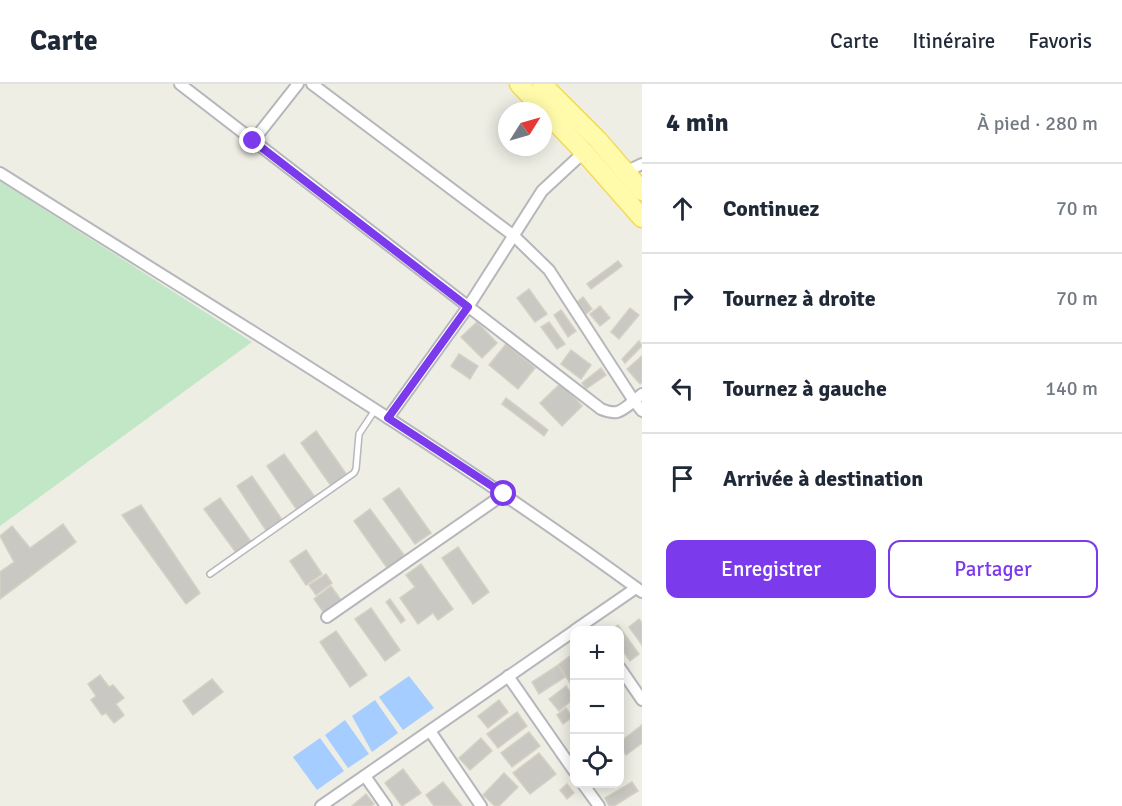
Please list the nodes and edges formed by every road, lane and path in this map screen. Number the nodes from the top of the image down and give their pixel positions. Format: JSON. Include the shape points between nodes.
{"nodes":[{"id":1,"x":180,"y":84,"type":"edge"},
{"id":2,"x":298,"y":84,"type":"edge"},
{"id":3,"x":312,"y":84,"type":"edge"},
{"id":4,"x":519,"y":84,"type":"edge"},
{"id":5,"x":542,"y":84,"type":"edge"},
{"id":6,"x":192,"y":88,"type":"edge"},
{"id":7,"x":253,"y":141,"type":"junction"},
{"id":8,"x":584,"y":152,"type":"junction"},
{"id":9,"x":634,"y":168,"type":"edge"},
{"id":10,"x":0,"y":173,"type":"edge"},
{"id":11,"x":642,"y":191,"type":"edge"},
{"id":12,"x":642,"y":218,"type":"edge"},
{"id":13,"x":514,"y":236,"type":"junction"},
{"id":14,"x":468,"y":307,"type":"junction"},
{"id":15,"x":638,"y":397,"type":"edge"},
{"id":16,"x":375,"y":410,"type":"junction"},
{"id":17,"x":642,"y":411,"type":"edge"},
{"id":18,"x":388,"y":418,"type":"junction"},
{"id":19,"x":504,"y":494,"type":"junction"},
{"id":20,"x":210,"y":574,"type":"dead end"},
{"id":21,"x":639,"y":590,"type":"edge"},
{"id":22,"x":327,"y":617,"type":"dead end"},
{"id":23,"x":590,"y":626,"type":"edge"},
{"id":24,"x":570,"y":634,"type":"edge"},
{"id":25,"x":624,"y":674,"type":"edge"},
{"id":26,"x":508,"y":676,"type":"junction"},
{"id":27,"x":642,"y":700,"type":"edge"},
{"id":28,"x":430,"y":731,"type":"junction"},
{"id":29,"x":570,"y":765,"type":"edge"},
{"id":30,"x":365,"y":776,"type":"junction"},
{"id":31,"x":586,"y":788,"type":"edge"},
{"id":32,"x":321,"y":806,"type":"edge"},
{"id":33,"x":386,"y":806,"type":"edge"},
{"id":34,"x":481,"y":806,"type":"edge"},
{"id":35,"x":599,"y":806,"type":"edge"}],
"edges":[{"from":1,"to":6,"type":"street"},
{"from":2,"to":7,"type":"street"},
{"from":3,"to":13,"type":"street"},
{"from":4,"to":8,"type":"main road"},
{"from":5,"to":9,"type":"main road"},
{"from":6,"to":7,"type":"street"},
{"from":7,"to":14,"type":"street"},
{"from":8,"to":12,"type":"main road"},
{"from":8,"to":13,"type":"street","via":[[542,191]]},
{"from":9,"to":11,"type":"main road"},
{"from":10,"to":16,"type":"street"},
{"from":13,"to":14,"type":"street"},
{"from":13,"to":15,"type":"street","via":[[549,270]]},
{"from":14,"to":15,"type":"street","via":[[601,409],[612,414],[619,412]]},
{"from":14,"to":18,"type":"street"},
{"from":15,"to":17,"type":"street"},
{"from":16,"to":18,"type":"street"},
{"from":16,"to":20,"type":"lane","via":[[359,434],[354,473]]},
{"from":18,"to":19,"type":"street"},
{"from":19,"to":21,"type":"street"},
{"from":19,"to":22,"type":"street"},
{"from":21,"to":23,"type":"street"},
{"from":24,"to":26,"type":"street"},
{"from":25,"to":27,"type":"street"},
{"from":26,"to":28,"type":"street"},
{"from":26,"to":29,"type":"street"},
{"from":28,"to":30,"type":"street"},
{"from":28,"to":34,"type":"street"},
{"from":30,"to":32,"type":"street"},
{"from":30,"to":33,"type":"street"},
{"from":31,"to":35,"type":"street"}]}
